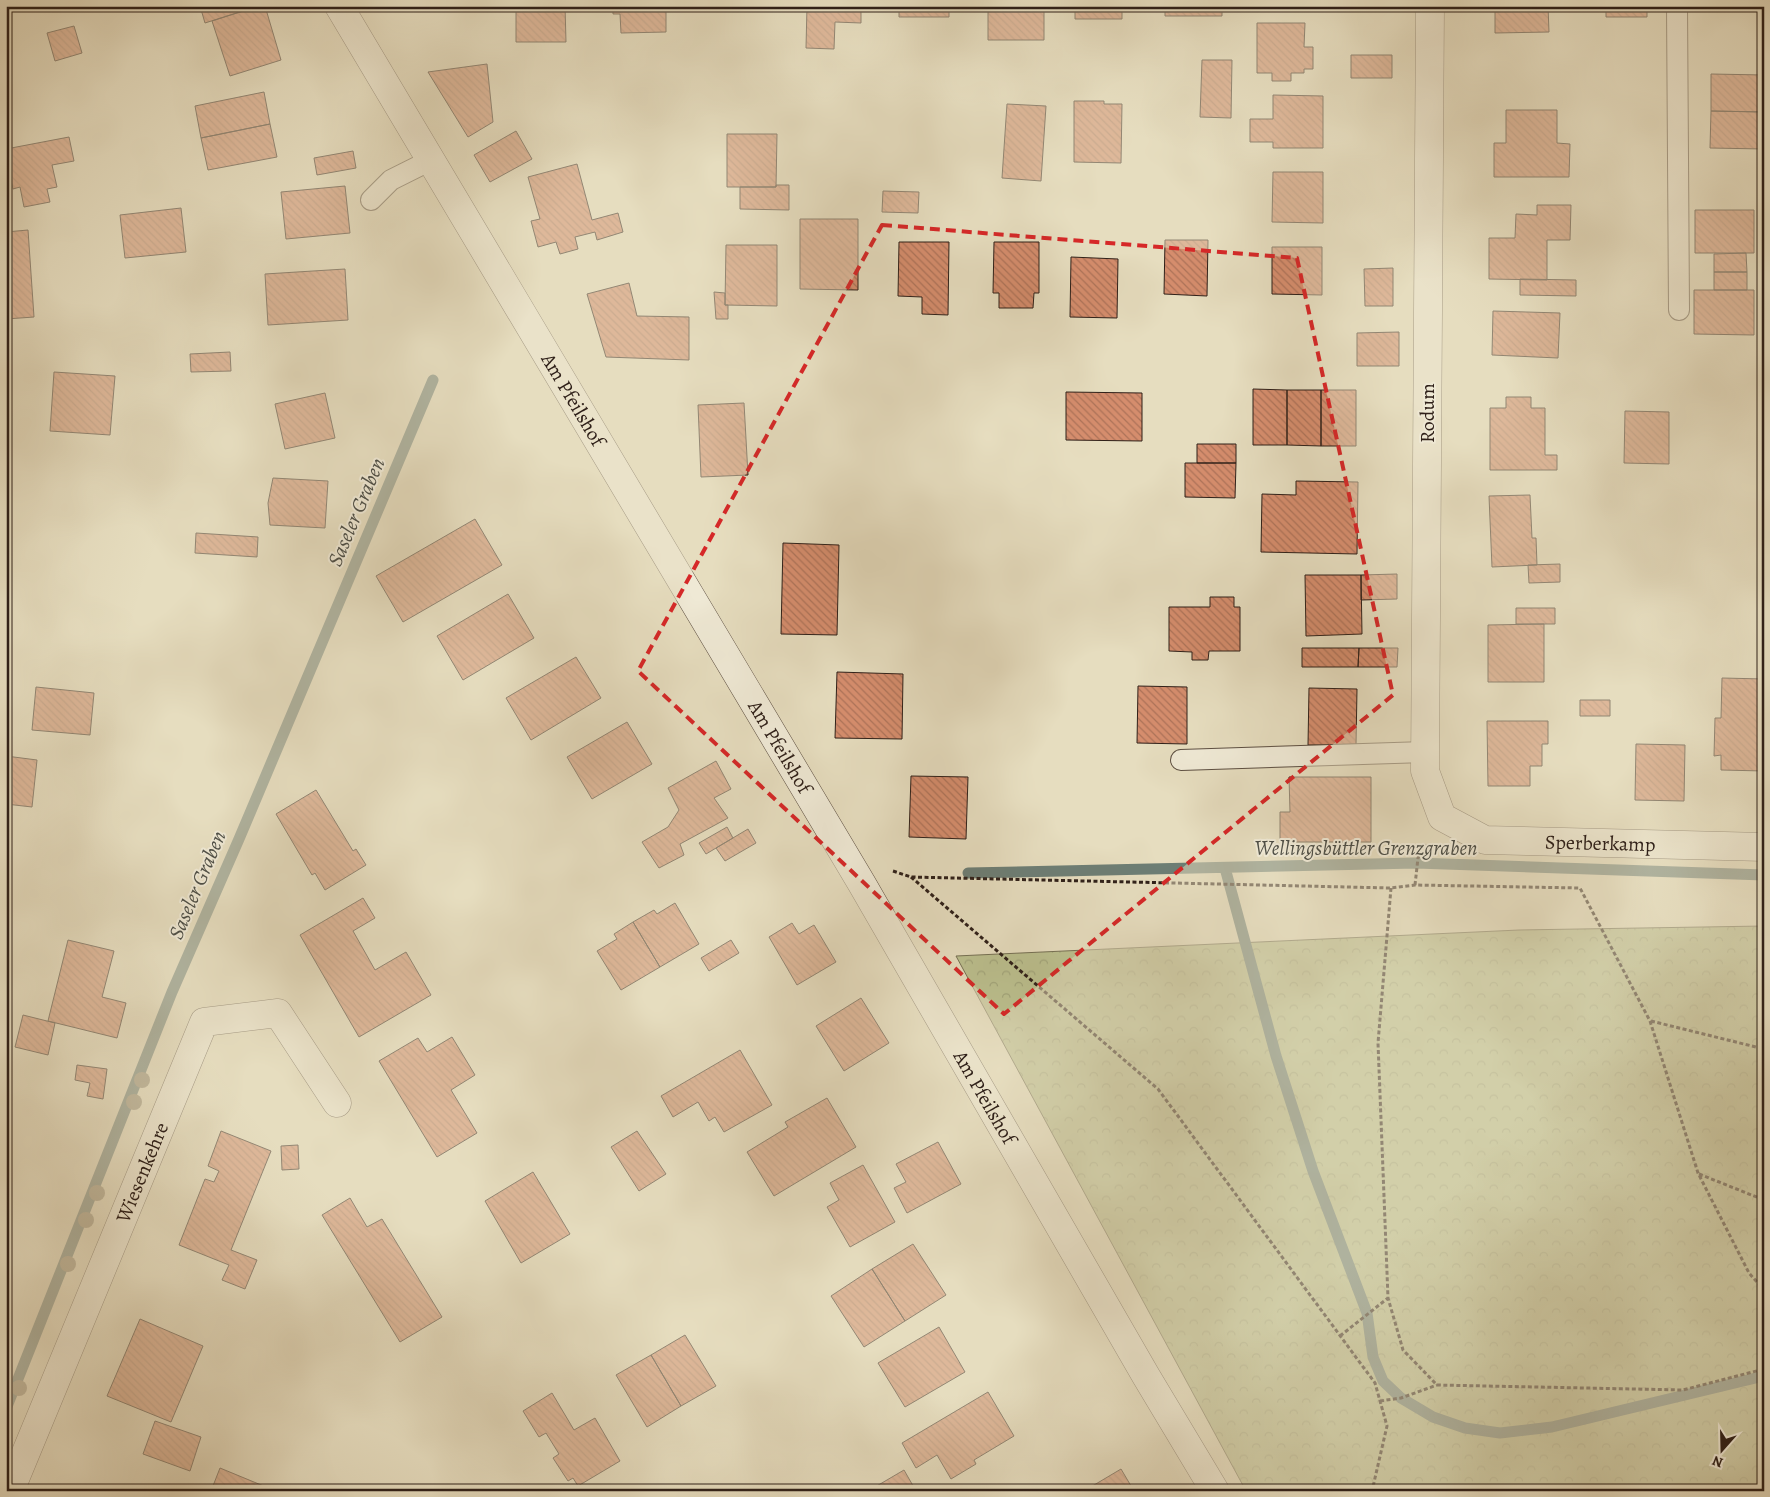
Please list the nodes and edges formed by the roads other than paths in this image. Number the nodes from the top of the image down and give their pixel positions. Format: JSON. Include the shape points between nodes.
{"nodes":[{"id":1,"x":339,"y":6,"type":"edge"},
{"id":2,"x":1430,"y":6,"type":"edge"},
{"id":3,"x":1677,"y":6,"type":"edge"},
{"id":4,"x":431,"y":160,"type":"junction"},
{"id":5,"x":371,"y":200,"type":"dead end"},
{"id":6,"x":1679,"y":310,"type":"dead end"},
{"id":7,"x":1425,"y":752,"type":"junction"},
{"id":8,"x":1181,"y":760,"type":"dead end"},
{"id":9,"x":1442,"y":816,"type":"joint"},
{"id":10,"x":1764,"y":847,"type":"edge"},
{"id":11,"x":337,"y":1103,"type":"dead end"},
{"id":12,"x":10,"y":1491,"type":"edge"},
{"id":13,"x":1215,"y":1491,"type":"edge"}],
"edges":[{"from":1,"to":4,"type":"street","name":"Am Pfeilshof"},
{"from":2,"to":7,"type":"street","name":"Rodum"},
{"from":3,"to":6,"type":"lane"},
{"from":4,"to":5,"type":"lane","via":[[391,180]]},
{"from":4,"to":13,"type":"street","name":"Am Pfeilshof","via":[[862,884]]},
{"from":7,"to":8,"type":"lane"},
{"from":7,"to":9,"type":"street","name":"Rodum","via":[[1425,771]]},
{"from":9,"to":10,"type":"street","name":"Sperberkamp","via":[[1485,840]]},
{"from":11,"to":12,"type":"street","name":"Wiesenkehre","via":[[278,1013],[204,1022]]}]}
